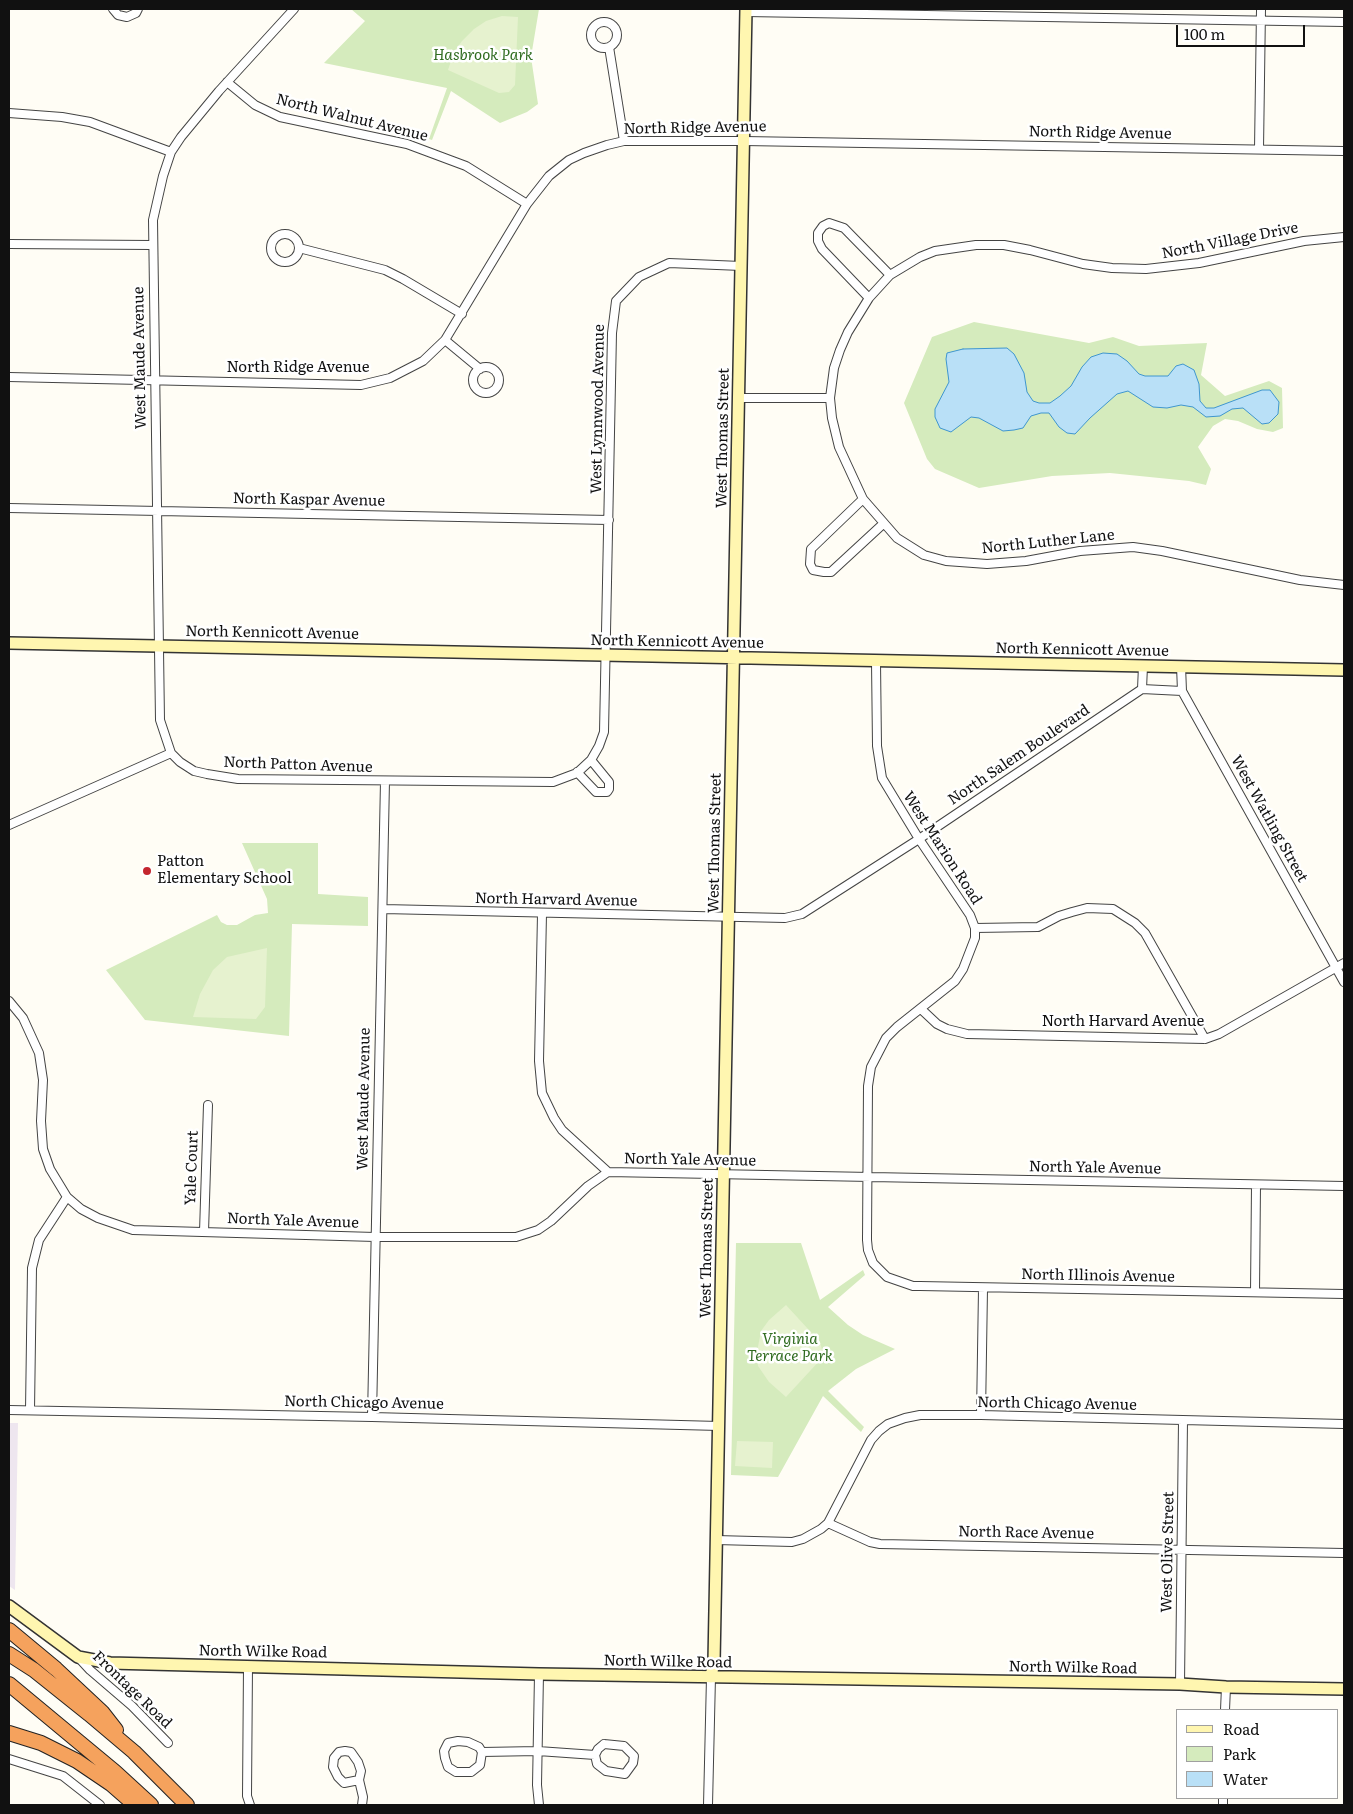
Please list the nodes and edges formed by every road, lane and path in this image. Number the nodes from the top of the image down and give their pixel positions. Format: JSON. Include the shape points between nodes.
{"nodes":[{"id":1,"x":113,"y":9,"type":"edge"},
{"id":2,"x":138,"y":9,"type":"edge"},
{"id":3,"x":294,"y":9,"type":"edge"},
{"id":4,"x":1261,"y":9,"type":"edge"},
{"id":5,"x":746,"y":10,"type":"edge"},
{"id":6,"x":1261,"y":21,"type":"junction"},
{"id":7,"x":1344,"y":22,"type":"edge"},
{"id":8,"x":608,"y":47,"type":"dead end"},
{"id":9,"x":227,"y":82,"type":"junction"},
{"id":10,"x":9,"y":113,"type":"edge"},
{"id":11,"x":744,"y":141,"type":"junction"},
{"id":12,"x":624,"y":142,"type":"junction"},
{"id":13,"x":1258,"y":149,"type":"junction"},
{"id":14,"x":1344,"y":151,"type":"edge"},
{"id":15,"x":172,"y":152,"type":"junction"},
{"id":16,"x":527,"y":204,"type":"junction"},
{"id":17,"x":1344,"y":238,"type":"edge"},
{"id":18,"x":9,"y":244,"type":"edge"},
{"id":19,"x":152,"y":245,"type":"junction"},
{"id":20,"x":299,"y":248,"type":"dead end"},
{"id":21,"x":741,"y":266,"type":"junction"},
{"id":22,"x":890,"y":275,"type":"junction"},
{"id":23,"x":869,"y":298,"type":"junction"},
{"id":24,"x":462,"y":314,"type":"junction"},
{"id":25,"x":445,"y":340,"type":"junction"},
{"id":26,"x":480,"y":369,"type":"dead end"},
{"id":27,"x":9,"y":377,"type":"edge"},
{"id":28,"x":154,"y":381,"type":"junction"},
{"id":29,"x":739,"y":398,"type":"junction"},
{"id":30,"x":830,"y":398,"type":"junction"},
{"id":31,"x":863,"y":499,"type":"junction"},
{"id":32,"x":9,"y":508,"type":"edge"},
{"id":33,"x":157,"y":511,"type":"junction"},
{"id":34,"x":609,"y":520,"type":"junction"},
{"id":35,"x":883,"y":524,"type":"junction"},
{"id":36,"x":1344,"y":584,"type":"edge"},
{"id":37,"x":9,"y":643,"type":"edge"},
{"id":38,"x":158,"y":646,"type":"junction"},
{"id":39,"x":605,"y":656,"type":"junction"},
{"id":40,"x":734,"y":658,"type":"junction"},
{"id":41,"x":876,"y":662,"type":"junction"},
{"id":42,"x":1143,"y":666,"type":"junction"},
{"id":43,"x":1181,"y":666,"type":"junction"},
{"id":44,"x":1344,"y":670,"type":"edge"},
{"id":45,"x":1142,"y":689,"type":"junction"},
{"id":46,"x":1182,"y":691,"type":"junction"},
{"id":47,"x":171,"y":752,"type":"junction"},
{"id":48,"x":591,"y":760,"type":"junction"},
{"id":49,"x":577,"y":772,"type":"junction"},
{"id":50,"x":384,"y":781,"type":"junction"},
{"id":51,"x":9,"y":825,"type":"edge"},
{"id":52,"x":919,"y":839,"type":"junction"},
{"id":53,"x":383,"y":910,"type":"junction"},
{"id":54,"x":542,"y":914,"type":"junction"},
{"id":55,"x":728,"y":917,"type":"junction"},
{"id":56,"x":975,"y":928,"type":"junction"},
{"id":57,"x":1344,"y":964,"type":"edge"},
{"id":58,"x":1336,"y":968,"type":"junction"},
{"id":59,"x":1344,"y":982,"type":"edge"},
{"id":60,"x":9,"y":1001,"type":"edge"},
{"id":61,"x":921,"y":1009,"type":"junction"},
{"id":62,"x":1205,"y":1039,"type":"junction"},
{"id":63,"x":208,"y":1105,"type":"dead end"},
{"id":64,"x":608,"y":1172,"type":"junction"},
{"id":65,"x":724,"y":1174,"type":"junction"},
{"id":66,"x":868,"y":1177,"type":"junction"},
{"id":67,"x":1256,"y":1185,"type":"junction"},
{"id":68,"x":1344,"y":1186,"type":"edge"},
{"id":69,"x":67,"y":1197,"type":"junction"},
{"id":70,"x":204,"y":1232,"type":"junction"},
{"id":71,"x":375,"y":1237,"type":"junction"},
{"id":72,"x":868,"y":1250,"type":"joint"},
{"id":73,"x":983,"y":1288,"type":"junction"},
{"id":74,"x":1255,"y":1292,"type":"junction"},
{"id":75,"x":1344,"y":1294,"type":"edge"},
{"id":76,"x":9,"y":1410,"type":"edge"},
{"id":77,"x":30,"y":1410,"type":"junction"},
{"id":78,"x":981,"y":1416,"type":"junction"},
{"id":79,"x":372,"y":1417,"type":"junction"},
{"id":80,"x":1183,"y":1421,"type":"junction"},
{"id":81,"x":1344,"y":1424,"type":"edge"},
{"id":82,"x":719,"y":1426,"type":"junction"},
{"id":83,"x":828,"y":1523,"type":"junction"},
{"id":84,"x":716,"y":1540,"type":"junction"},
{"id":85,"x":1182,"y":1550,"type":"junction"},
{"id":86,"x":1344,"y":1554,"type":"edge"},
{"id":87,"x":9,"y":1606,"type":"edge"},
{"id":88,"x":9,"y":1630,"type":"edge"},
{"id":89,"x":9,"y":1654,"type":"edge"},
{"id":90,"x":78,"y":1657,"type":"junction"},
{"id":91,"x":248,"y":1666,"type":"junction"},
{"id":92,"x":539,"y":1674,"type":"junction"},
{"id":93,"x":711,"y":1677,"type":"junction"},
{"id":94,"x":9,"y":1684,"type":"edge"},
{"id":95,"x":1180,"y":1684,"type":"junction"},
{"id":96,"x":1226,"y":1687,"type":"junction"},
{"id":97,"x":1344,"y":1689,"type":"edge"},
{"id":98,"x":1225,"y":1709,"type":"edge"},
{"id":99,"x":9,"y":1733,"type":"edge"},
{"id":100,"x":168,"y":1743,"type":"dead end"},
{"id":101,"x":134,"y":1752,"type":"junction"},
{"id":102,"x":482,"y":1752,"type":"junction"},
{"id":103,"x":538,"y":1752,"type":"junction"},
{"id":104,"x":595,"y":1755,"type":"junction"},
{"id":105,"x":9,"y":1759,"type":"edge"},
{"id":106,"x":358,"y":1780,"type":"junction"},
{"id":107,"x":100,"y":1805,"type":"edge"},
{"id":108,"x":135,"y":1805,"type":"edge"},
{"id":109,"x":150,"y":1805,"type":"edge"},
{"id":110,"x":187,"y":1805,"type":"edge"},
{"id":111,"x":250,"y":1805,"type":"edge"},
{"id":112,"x":362,"y":1805,"type":"edge"},
{"id":113,"x":539,"y":1805,"type":"edge"},
{"id":114,"x":708,"y":1805,"type":"edge"}],
"edges":[{"from":1,"to":2,"type":"street","via":[[118,15],[128,17]]},
{"from":3,"to":9,"type":"street","name":"West Maude Avenue"},
{"from":4,"to":6,"type":"street"},
{"from":5,"to":6,"type":"street"},
{"from":5,"to":11,"type":"street","name":"West Thomas Street"},
{"from":6,"to":7,"type":"street"},
{"from":6,"to":13,"type":"street"},
{"from":8,"to":12,"type":"street"},
{"from":9,"to":15,"type":"street","name":"West Maude Avenue","via":[[190,125]]},
{"from":9,"to":16,"type":"street","name":"North Walnut Avenue","via":[[255,105],[280,117],[407,144],[466,166]]},
{"from":10,"to":15,"type":"street","via":[[90,122]]},
{"from":11,"to":12,"type":"street","name":"North Ridge Avenue"},
{"from":11,"to":13,"type":"street","name":"North Ridge Avenue"},
{"from":11,"to":21,"type":"street","name":"West Thomas Street"},
{"from":12,"to":16,"type":"street","name":"North Ridge Avenue","via":[[607,145],[570,160],[549,176]]},
{"from":13,"to":14,"type":"street","name":"North Ridge Avenue"},
{"from":15,"to":19,"type":"street","name":"West Maude Avenue","via":[[153,220]]},
{"from":16,"to":24,"type":"street","name":"North Ridge Avenue"},
{"from":17,"to":22,"type":"street","name":"North Village Drive","via":[[1304,241],[1199,263],[1146,269],[1091,265],[1004,245],[970,246],[935,251]]},
{"from":18,"to":19,"type":"street"},
{"from":19,"to":28,"type":"street","name":"West Maude Avenue"},
{"from":20,"to":24,"type":"street","via":[[385,270]]},
{"from":21,"to":29,"type":"street","name":"West Thomas Street"},
{"from":21,"to":34,"type":"street","name":"West Lynnwood Avenue","via":[[669,263],[639,277],[616,301],[612,333]]},
{"from":22,"to":23,"type":"street","name":"North Village Drive"},
{"from":22,"to":23,"type":"street","via":[[844,228],[829,223],[823,226],[818,233],[822,249]]},
{"from":23,"to":30,"type":"street","name":"North Village Drive","via":[[840,350]]},
{"from":24,"to":25,"type":"street","name":"North Ridge Avenue"},
{"from":25,"to":26,"type":"street"},
{"from":25,"to":28,"type":"street","name":"North Ridge Avenue","via":[[423,361],[405,372],[361,385]]},
{"from":27,"to":28,"type":"street","name":"North Ridge Avenue"},
{"from":28,"to":33,"type":"street","name":"West Maude Avenue"},
{"from":29,"to":30,"type":"street"},
{"from":29,"to":40,"type":"street","name":"West Thomas Street"},
{"from":30,"to":31,"type":"street","name":"North Luther Lane","via":[[839,447]]},
{"from":31,"to":35,"type":"street","name":"North Luther Lane"},
{"from":31,"to":35,"type":"street","via":[[810,548],[813,570],[831,572]]},
{"from":32,"to":33,"type":"street","name":"North Kaspar Avenue"},
{"from":33,"to":34,"type":"street","name":"North Kaspar Avenue"},
{"from":33,"to":38,"type":"street","name":"West Maude Avenue"},
{"from":34,"to":39,"type":"street","name":"West Lynnwood Avenue"},
{"from":35,"to":36,"type":"street","name":"North Luther Lane","via":[[897,538],[924,555],[965,564],[1013,563],[1080,551],[1133,547],[1300,580]]},
{"from":37,"to":38,"type":"street","name":"North Kennicott Avenue"},
{"from":38,"to":39,"type":"street","name":"North Kennicott Avenue"},
{"from":38,"to":47,"type":"street","name":"West Maude Avenue","via":[[160,720]]},
{"from":39,"to":40,"type":"street","name":"North Kennicott Avenue"},
{"from":39,"to":48,"type":"street","name":"North Patton Avenue","via":[[604,732]]},
{"from":40,"to":41,"type":"street","name":"North Kennicott Avenue"},
{"from":40,"to":55,"type":"street","name":"West Thomas Street"},
{"from":41,"to":42,"type":"street","name":"North Kennicott Avenue"},
{"from":41,"to":52,"type":"street","name":"West Marion Road","via":[[877,746],[882,778]]},
{"from":42,"to":43,"type":"street","name":"North Kennicott Avenue"},
{"from":42,"to":45,"type":"street"},
{"from":43,"to":44,"type":"street","name":"North Kennicott Avenue"},
{"from":43,"to":46,"type":"street","name":"West Watling Street"},
{"from":45,"to":46,"type":"street"},
{"from":45,"to":52,"type":"street","name":"North Salem Boulevard"},
{"from":46,"to":58,"type":"street","name":"West Watling Street"},
{"from":47,"to":50,"type":"street","name":"North Patton Avenue","via":[[194,771],[220,777]]},
{"from":47,"to":51,"type":"street"},
{"from":48,"to":49,"type":"street","name":"North Patton Avenue"},
{"from":48,"to":49,"type":"street","via":[[609,782],[607,792],[596,792]]},
{"from":49,"to":50,"type":"street","name":"North Patton Avenue","via":[[553,782]]},
{"from":50,"to":53,"type":"street","name":"West Maude Avenue"},
{"from":52,"to":55,"type":"street","name":"North Salem Boulevard","via":[[802,914],[785,918]]},
{"from":52,"to":56,"type":"street","name":"West Marion Road"},
{"from":53,"to":54,"type":"street","name":"North Harvard Avenue"},
{"from":53,"to":71,"type":"street","name":"West Maude Avenue"},
{"from":54,"to":55,"type":"street","name":"North Harvard Avenue"},
{"from":54,"to":64,"type":"street","via":[[542,1093],[562,1130]]},
{"from":55,"to":65,"type":"street","name":"West Thomas Street"},
{"from":56,"to":61,"type":"street","name":"West Marion Road","via":[[975,938],[963,969],[947,989]]},
{"from":56,"to":62,"type":"street","via":[[1038,927],[1072,912],[1113,909],[1145,933]]},
{"from":57,"to":58,"type":"street","name":"North Harvard Avenue"},
{"from":58,"to":59,"type":"street","name":"West Watling Street"},
{"from":58,"to":62,"type":"street","name":"North Harvard Avenue"},
{"from":60,"to":69,"type":"street","via":[[23,1018],[39,1053],[43,1080],[43,1149],[50,1169]]},
{"from":61,"to":62,"type":"street","name":"North Harvard Avenue","via":[[937,1024],[967,1034]]},
{"from":61,"to":66,"type":"street","name":"West Marion Road","via":[[886,1038],[871,1067]]},
{"from":63,"to":70,"type":"street","name":"Yale Court"},
{"from":64,"to":65,"type":"street","name":"North Yale Avenue"},
{"from":64,"to":71,"type":"street","name":"North Yale Avenue","via":[[538,1230],[516,1237]]},
{"from":65,"to":66,"type":"street","name":"North Yale Avenue"},
{"from":65,"to":82,"type":"street","name":"West Thomas Street"},
{"from":66,"to":67,"type":"street","name":"North Yale Avenue"},
{"from":66,"to":72,"type":"street","name":"West Marion Road"},
{"from":67,"to":68,"type":"street","name":"North Yale Avenue"},
{"from":67,"to":74,"type":"street"},
{"from":69,"to":70,"type":"street","name":"North Yale Avenue","via":[[98,1218],[133,1230]]},
{"from":69,"to":77,"type":"street","via":[[39,1240],[32,1268]]},
{"from":70,"to":71,"type":"street","name":"North Yale Avenue"},
{"from":71,"to":79,"type":"street","name":"West Maude Avenue"},
{"from":72,"to":73,"type":"street","name":"North Illinois Avenue","via":[[873,1264],[896,1281],[920,1286]]},
{"from":73,"to":74,"type":"street","name":"North Illinois Avenue"},
{"from":73,"to":78,"type":"street"},
{"from":74,"to":75,"type":"street","name":"North Illinois Avenue"},
{"from":76,"to":77,"type":"street","name":"North Chicago Avenue"},
{"from":77,"to":79,"type":"street","name":"North Chicago Avenue"},
{"from":78,"to":80,"type":"street","name":"North Chicago Avenue"},
{"from":78,"to":83,"type":"street","name":"North Chicago Avenue","via":[[913,1417],[888,1424],[871,1440]]},
{"from":79,"to":82,"type":"street","name":"North Chicago Avenue"},
{"from":80,"to":81,"type":"street","name":"North Chicago Avenue"},
{"from":80,"to":85,"type":"street","name":"West Olive Street"},
{"from":82,"to":84,"type":"street","name":"West Thomas Street"},
{"from":83,"to":84,"type":"street","via":[[792,1542]]},
{"from":83,"to":85,"type":"street","name":"North Race Avenue","via":[[880,1544]]},
{"from":84,"to":93,"type":"street","name":"West Thomas Street"},
{"from":85,"to":86,"type":"street","name":"North Race Avenue"},
{"from":85,"to":95,"type":"street","name":"West Olive Street"},
{"from":87,"to":90,"type":"street","name":"North Wilke Road"},
{"from":88,"to":101,"type":"highway","via":[[102,1712]]},
{"from":89,"to":101,"type":"highway","via":[[49,1682]]},
{"from":90,"to":91,"type":"street","name":"North Wilke Road","via":[[110,1663]]},
{"from":90,"to":100,"type":"street","name":"Frontage Road"},
{"from":91,"to":92,"type":"street","name":"North Wilke Road"},
{"from":91,"to":111,"type":"street","via":[[247,1796]]},
{"from":92,"to":93,"type":"street","name":"North Wilke Road"},
{"from":92,"to":103,"type":"street"},
{"from":93,"to":95,"type":"street","name":"North Wilke Road"},
{"from":93,"to":114,"type":"street"},
{"from":94,"to":109,"type":"highway"},
{"from":95,"to":96,"type":"street","name":"North Wilke Road"},
{"from":96,"to":97,"type":"street","name":"North Wilke Road"},
{"from":96,"to":98,"type":"street"},
{"from":99,"to":108,"type":"highway","via":[[41,1743],[76,1761]]},
{"from":101,"to":110,"type":"highway"},
{"from":102,"to":102,"type":"street","via":[[479,1747],[458,1741],[448,1744],[444,1751],[448,1767],[456,1772],[472,1772],[480,1765]]},
{"from":102,"to":103,"type":"street"},
{"from":103,"to":104,"type":"street"},
{"from":103,"to":113,"type":"street"},
{"from":104,"to":104,"type":"street","via":[[596,1764],[606,1771],[625,1774],[634,1756],[624,1746],[604,1744]]},
{"from":105,"to":107,"type":"street","via":[[63,1776]]},
{"from":106,"to":106,"type":"street","via":[[361,1771],[358,1762],[351,1752],[339,1752],[333,1767],[338,1777],[344,1783]]},
{"from":106,"to":112,"type":"street"}]}
